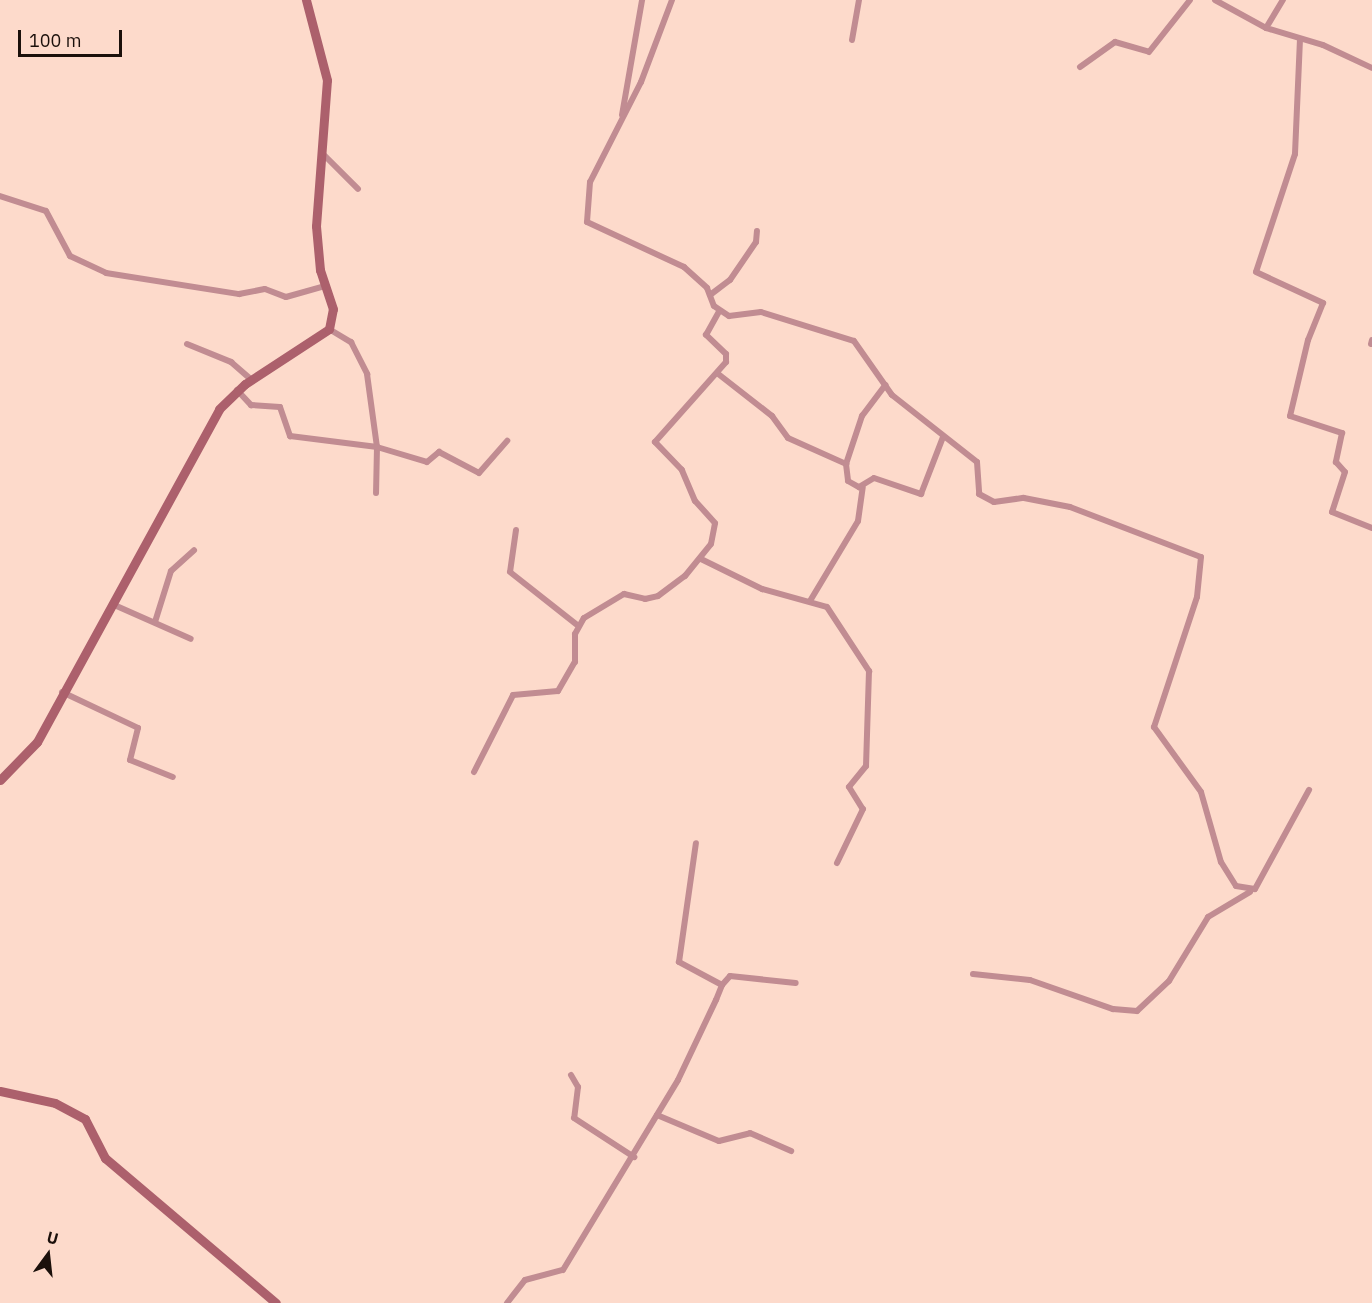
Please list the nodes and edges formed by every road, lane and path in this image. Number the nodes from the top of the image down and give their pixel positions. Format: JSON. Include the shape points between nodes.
{"nodes":[{"id":1,"x":306,"y":0,"type":"edge"},
{"id":2,"x":642,"y":0,"type":"edge"},
{"id":3,"x":672,"y":0,"type":"edge"},
{"id":4,"x":859,"y":0,"type":"edge"},
{"id":5,"x":1190,"y":0,"type":"edge"},
{"id":6,"x":1215,"y":0,"type":"edge"},
{"id":7,"x":1283,"y":0,"type":"edge"},
{"id":8,"x":1266,"y":28,"type":"junction"},
{"id":9,"x":1300,"y":39,"type":"junction"},
{"id":10,"x":852,"y":40,"type":"dead end"},
{"id":11,"x":1080,"y":67,"type":"dead end"},
{"id":12,"x":1372,"y":68,"type":"edge"},
{"id":13,"x":621,"y":122,"type":"junction"},
{"id":14,"x":324,"y":154,"type":"junction"},
{"id":15,"x":358,"y":189,"type":"dead end"},
{"id":16,"x":0,"y":196,"type":"edge"},
{"id":17,"x":757,"y":231,"type":"dead end"},
{"id":18,"x":325,"y":286,"type":"junction"},
{"id":19,"x":710,"y":295,"type":"junction"},
{"id":20,"x":719,"y":312,"type":"junction"},
{"id":21,"x":329,"y":329,"type":"junction"},
{"id":22,"x":187,"y":344,"type":"dead end"},
{"id":23,"x":717,"y":373,"type":"junction"},
{"id":24,"x":252,"y":380,"type":"junction"},
{"id":25,"x":885,"y":384,"type":"junction"},
{"id":26,"x":237,"y":390,"type":"junction"},
{"id":27,"x":943,"y":437,"type":"junction"},
{"id":28,"x":507,"y":441,"type":"dead end"},
{"id":29,"x":377,"y":447,"type":"junction"},
{"id":30,"x":846,"y":464,"type":"junction"},
{"id":31,"x":864,"y":487,"type":"junction"},
{"id":32,"x":376,"y":493,"type":"dead end"},
{"id":33,"x":1372,"y":528,"type":"edge"},
{"id":34,"x":516,"y":530,"type":"dead end"},
{"id":35,"x":194,"y":550,"type":"dead end"},
{"id":36,"x":701,"y":559,"type":"junction"},
{"id":37,"x":810,"y":601,"type":"junction"},
{"id":38,"x":112,"y":604,"type":"junction"},
{"id":39,"x":155,"y":622,"type":"junction"},
{"id":40,"x":577,"y":625,"type":"junction"},
{"id":41,"x":191,"y":639,"type":"dead end"},
{"id":42,"x":62,"y":691,"type":"junction"},
{"id":43,"x":474,"y":772,"type":"dead end"},
{"id":44,"x":173,"y":777,"type":"dead end"},
{"id":45,"x":0,"y":780,"type":"edge"},
{"id":46,"x":1309,"y":790,"type":"dead end"},
{"id":47,"x":696,"y":843,"type":"dead end"},
{"id":48,"x":837,"y":863,"type":"dead end"},
{"id":49,"x":1251,"y":892,"type":"junction"},
{"id":50,"x":973,"y":974,"type":"dead end"},
{"id":51,"x":796,"y":983,"type":"dead end"},
{"id":52,"x":722,"y":985,"type":"junction"},
{"id":53,"x":572,"y":1075,"type":"dead end"},
{"id":54,"x":0,"y":1091,"type":"edge"},
{"id":55,"x":657,"y":1115,"type":"junction"},
{"id":56,"x":791,"y":1151,"type":"dead end"},
{"id":57,"x":634,"y":1156,"type":"junction"},
{"id":58,"x":276,"y":1303,"type":"edge"},
{"id":59,"x":507,"y":1303,"type":"edge"}],
"edges":[{"from":1,"to":14,"type":"street","via":[[327,80]]},
{"from":2,"to":13,"type":"street"},
{"from":3,"to":13,"type":"street"},
{"from":4,"to":10,"type":"street"},
{"from":5,"to":11,"type":"street","via":[[1149,52],[1115,42]]},
{"from":6,"to":8,"type":"street"},
{"from":7,"to":8,"type":"street"},
{"from":8,"to":9,"type":"street"},
{"from":9,"to":12,"type":"street"},
{"from":9,"to":33,"type":"street","via":[[1295,154],[1256,272],[1323,303],[1308,340],[1290,416],[1342,433],[1336,462],[1345,472],[1332,512]]},
{"from":13,"to":19,"type":"street","via":[[590,182],[587,222],[669,257],[701,281]]},
{"from":14,"to":15,"type":"street"},
{"from":14,"to":18,"type":"street","via":[[316,226]]},
{"from":16,"to":18,"type":"street","via":[[46,211],[70,256],[105,273],[239,294],[265,289],[286,297]]},
{"from":17,"to":19,"type":"street","via":[[756,242],[730,280]]},
{"from":18,"to":21,"type":"street","via":[[333,309]]},
{"from":19,"to":20,"type":"street"},
{"from":20,"to":23,"type":"street","via":[[706,334],[727,356]]},
{"from":20,"to":25,"type":"street","via":[[729,316],[761,312],[843,335],[875,365]]},
{"from":21,"to":24,"type":"street"},
{"from":21,"to":29,"type":"street","via":[[361,354]]},
{"from":22,"to":24,"type":"street","via":[[231,362]]},
{"from":23,"to":30,"type":"street","via":[[772,416],[782,434]]},
{"from":23,"to":36,"type":"street","via":[[655,442],[682,470],[695,501],[715,523]]},
{"from":24,"to":26,"type":"street"},
{"from":25,"to":27,"type":"street"},
{"from":25,"to":30,"type":"street","via":[[862,416]]},
{"from":26,"to":29,"type":"street","via":[[251,405],[280,407],[290,436]]},
{"from":26,"to":38,"type":"street","via":[[219,409]]},
{"from":27,"to":31,"type":"street","via":[[921,494],[874,478],[866,478]]},
{"from":27,"to":49,"type":"street","via":[[977,462],[977,492],[994,502],[1024,498],[1070,507],[1203,559],[1197,597],[1154,727],[1201,792],[1228,877]]},
{"from":28,"to":29,"type":"street","via":[[482,474],[439,452],[427,462]]},
{"from":29,"to":32,"type":"street"},
{"from":30,"to":31,"type":"street","via":[[848,481]]},
{"from":31,"to":37,"type":"street","via":[[858,521]]},
{"from":34,"to":40,"type":"street","via":[[510,572]]},
{"from":35,"to":39,"type":"street","via":[[171,571]]},
{"from":36,"to":37,"type":"street","via":[[762,589]]},
{"from":36,"to":40,"type":"street","via":[[658,596],[645,599],[624,594]]},
{"from":37,"to":48,"type":"street","via":[[831,610],[870,675],[866,766],[849,787],[863,809]]},
{"from":38,"to":39,"type":"street"},
{"from":38,"to":42,"type":"street"},
{"from":39,"to":41,"type":"street"},
{"from":40,"to":43,"type":"street","via":[[575,662],[558,691],[513,695]]},
{"from":42,"to":44,"type":"street","via":[[138,728],[130,760]]},
{"from":42,"to":45,"type":"street","via":[[31,751]]},
{"from":46,"to":49,"type":"street"},
{"from":47,"to":52,"type":"street","via":[[679,962]]},
{"from":49,"to":50,"type":"street","via":[[1208,917],[1169,981],[1137,1011],[1113,1009],[1030,980]]},
{"from":51,"to":52,"type":"street","via":[[730,976]]},
{"from":52,"to":55,"type":"street"},
{"from":53,"to":57,"type":"street","via":[[578,1088],[574,1118]]},
{"from":54,"to":58,"type":"street","via":[[56,1103],[85,1119],[105,1158]]},
{"from":55,"to":56,"type":"street","via":[[719,1141],[750,1133]]},
{"from":55,"to":57,"type":"street"},
{"from":57,"to":59,"type":"street","via":[[563,1270],[525,1280]]}]}
